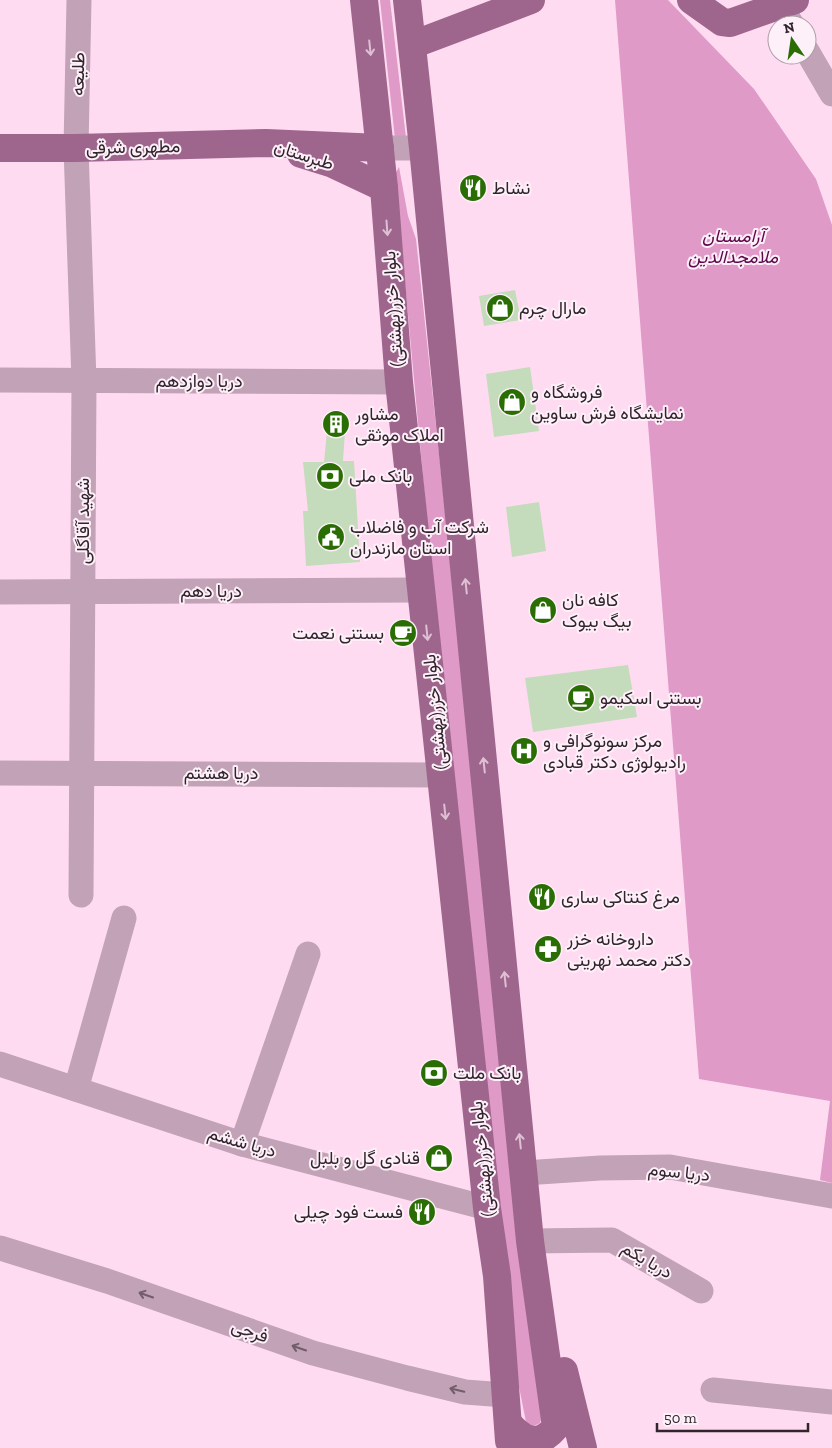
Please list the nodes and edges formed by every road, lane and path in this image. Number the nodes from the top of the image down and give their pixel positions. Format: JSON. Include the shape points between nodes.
{"nodes":[{"id":1,"x":79,"y":0,"type":"edge"},
{"id":2,"x":364,"y":0,"type":"edge"},
{"id":3,"x":407,"y":0,"type":"edge"},
{"id":4,"x":531,"y":0,"type":"edge"},
{"id":5,"x":692,"y":0,"type":"edge"},
{"id":6,"x":789,"y":10,"type":"edge"},
{"id":7,"x":412,"y":45,"type":"junction"},
{"id":8,"x":815,"y":65,"type":"edge"},
{"id":9,"x":832,"y":94,"type":"edge"},
{"id":10,"x":266,"y":143,"type":"junction"},
{"id":11,"x":0,"y":148,"type":"edge"},
{"id":12,"x":76,"y":148,"type":"junction"},
{"id":13,"x":380,"y":148,"type":"junction"},
{"id":14,"x":423,"y":148,"type":"junction"},
{"id":15,"x":384,"y":188,"type":"junction"},
{"id":16,"x":0,"y":380,"type":"edge"},
{"id":17,"x":84,"y":381,"type":"junction"},
{"id":18,"x":399,"y":382,"type":"junction"},
{"id":19,"x":422,"y":590,"type":"junction"},
{"id":20,"x":0,"y":592,"type":"edge"},
{"id":21,"x":83,"y":592,"type":"junction"},
{"id":22,"x":0,"y":773,"type":"edge"},
{"id":23,"x":82,"y":773,"type":"junction"},
{"id":24,"x":441,"y":774,"type":"junction"},
{"id":25,"x":82,"y":895,"type":"dead end"},
{"id":26,"x":124,"y":918,"type":"dead end"},
{"id":27,"x":308,"y":954,"type":"dead end"},
{"id":28,"x":0,"y":1064,"type":"edge"},
{"id":29,"x":76,"y":1089,"type":"junction"},
{"id":30,"x":242,"y":1144,"type":"junction"},
{"id":31,"x":524,"y":1173,"type":"junction"},
{"id":32,"x":832,"y":1196,"type":"edge"},
{"id":33,"x":487,"y":1208,"type":"junction"},
{"id":34,"x":530,"y":1242,"type":"junction"},
{"id":35,"x":0,"y":1248,"type":"edge"},
{"id":36,"x":701,"y":1291,"type":"dead end"},
{"id":37,"x":713,"y":1390,"type":"dead end"},
{"id":38,"x":505,"y":1395,"type":"junction"},
{"id":39,"x":832,"y":1402,"type":"edge"},
{"id":40,"x":509,"y":1435,"type":"edge"},
{"id":41,"x":583,"y":1448,"type":"edge"}],
"edges":[{"from":1,"to":12,"type":"street","name":"طلیعه"},
{"from":2,"to":13,"type":"main road","name":"بلوار خزر(بهشتی)","one_way":true},
{"from":3,"to":7,"type":"main road"},
{"from":4,"to":7,"type":"main road"},
{"from":5,"to":6,"type":"main road","via":[[722,22],[730,23]]},
{"from":7,"to":14,"type":"main road"},
{"from":8,"to":9,"type":"street"},
{"from":10,"to":12,"type":"main road","name":"مطهری شرقی"},
{"from":10,"to":13,"type":"main road","name":"طبرستان"},
{"from":10,"to":15,"type":"main road","name":"طبرستان","via":[[333,164]]},
{"from":11,"to":12,"type":"main road","name":"مطهری شرقی"},
{"from":12,"to":17,"type":"street","name":"شهید آقاگلی"},
{"from":13,"to":14,"type":"street"},
{"from":13,"to":15,"type":"main road","name":"بلوار خزر(بهشتی)"},
{"from":31,"to":14,"type":"main road","one_way":true},
{"from":15,"to":18,"type":"main road","name":"بلوار خزر(بهشتی)","one_way":true},
{"from":16,"to":17,"type":"street","name":"دریا دوازدهم"},
{"from":17,"to":18,"type":"street","name":"دریا دوازدهم"},
{"from":17,"to":21,"type":"street","name":"شهید آقاگلی"},
{"from":18,"to":19,"type":"main road","name":"بلوار خزر(بهشتی)"},
{"from":19,"to":21,"type":"street","name":"دریا دهم"},
{"from":19,"to":24,"type":"main road","name":"بلوار خزر(بهشتی)","one_way":true},
{"from":20,"to":21,"type":"street","name":"دریا دهم"},
{"from":21,"to":23,"type":"street","name":"شهید آقاگلی"},
{"from":22,"to":23,"type":"street","name":"دریا هشتم"},
{"from":23,"to":24,"type":"street","name":"دریا هشتم"},
{"from":23,"to":25,"type":"street","name":"شهید آقاگلی"},
{"from":24,"to":33,"type":"main road","name":"بلوار خزر(بهشتی)","one_way":true},
{"from":26,"to":29,"type":"street"},
{"from":27,"to":30,"type":"street"},
{"from":28,"to":29,"type":"street","name":"دریا ششم"},
{"from":29,"to":30,"type":"street","name":"دریا ششم"},
{"from":30,"to":33,"type":"street","name":"دریا ششم"},
{"from":31,"to":32,"type":"street","name":"دریا سوم","via":[[670,1167]]},
{"from":31,"to":34,"type":"main road"},
{"from":33,"to":38,"type":"main road","name":"بلوار خزر(بهشتی)","via":[[497,1276]]},
{"from":34,"to":36,"type":"street","name":"دریا یکم","via":[[612,1240]]},
{"from":34,"to":40,"type":"main road","via":[[556,1427],[541,1441]]},
{"from":34,"to":41,"type":"main road"},
{"from":38,"to":35,"type":"street","name":"فرجی","one_way":true,"via":[[465,1392],[312,1353],[107,1281]]},
{"from":37,"to":39,"type":"street"},
{"from":38,"to":40,"type":"main road","name":"بلوار خزر(بهشتی)"}]}
